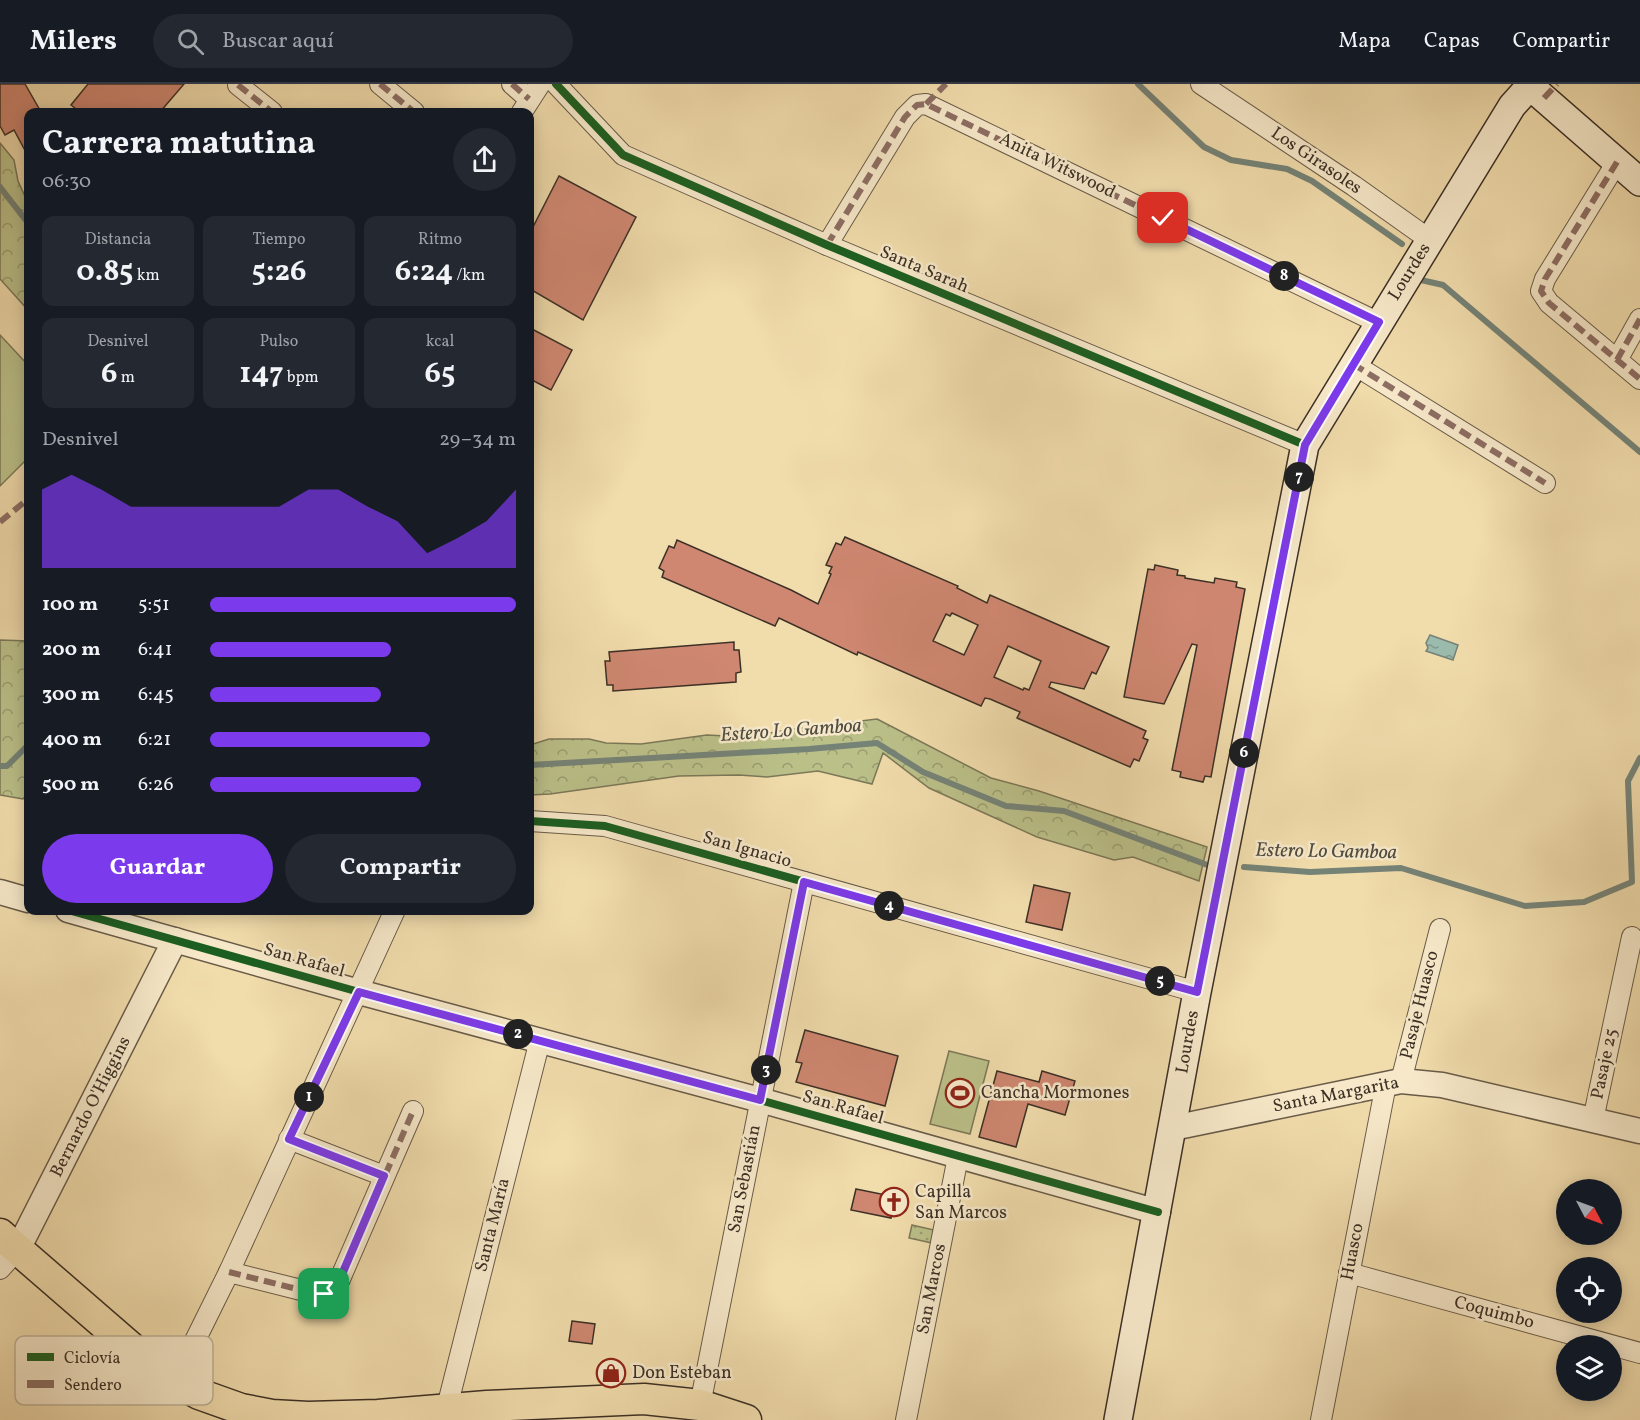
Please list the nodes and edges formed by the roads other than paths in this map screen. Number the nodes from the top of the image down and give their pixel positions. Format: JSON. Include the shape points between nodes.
{"nodes":[{"id":1,"x":380,"y":84,"type":"edge"},
{"id":2,"x":512,"y":84,"type":"edge"},
{"id":3,"x":556,"y":84,"type":"edge"},
{"id":4,"x":1201,"y":84,"type":"edge"},
{"id":5,"x":238,"y":85,"type":"edge"},
{"id":6,"x":1540,"y":88,"type":"edge"},
{"id":7,"x":530,"y":98,"type":"edge"},
{"id":8,"x":267,"y":108,"type":"edge"},
{"id":9,"x":409,"y":108,"type":"edge"},
{"id":10,"x":1617,"y":162,"type":"junction"},
{"id":11,"x":1640,"y":182,"type":"edge"},
{"id":12,"x":1430,"y":240,"type":"junction"},
{"id":13,"x":827,"y":245,"type":"junction"},
{"id":14,"x":1640,"y":319,"type":"edge"},
{"id":15,"x":1379,"y":322,"type":"junction"},
{"id":16,"x":1617,"y":360,"type":"junction"},
{"id":17,"x":1353,"y":364,"type":"junction"},
{"id":18,"x":1640,"y":379,"type":"edge"},
{"id":19,"x":1305,"y":445,"type":"junction"},
{"id":20,"x":1545,"y":483,"type":"dead end"},
{"id":21,"x":534,"y":821,"type":"edge"},
{"id":22,"x":804,"y":882,"type":"junction"},
{"id":23,"x":0,"y":892,"type":"edge"},
{"id":24,"x":24,"y":899,"type":"edge"},
{"id":25,"x":86,"y":915,"type":"edge"},
{"id":26,"x":393,"y":915,"type":"edge"},
{"id":27,"x":1440,"y":929,"type":"dead end"},
{"id":28,"x":1632,"y":937,"type":"dead end"},
{"id":29,"x":175,"y":940,"type":"junction"},
{"id":30,"x":359,"y":992,"type":"junction"},
{"id":31,"x":1197,"y":992,"type":"junction"},
{"id":32,"x":540,"y":1040,"type":"junction"},
{"id":33,"x":1393,"y":1083,"type":"junction"},
{"id":34,"x":760,"y":1100,"type":"junction"},
{"id":35,"x":413,"y":1111,"type":"dead end"},
{"id":36,"x":1593,"y":1120,"type":"junction"},
{"id":37,"x":1173,"y":1128,"type":"junction"},
{"id":38,"x":1640,"y":1131,"type":"edge"},
{"id":39,"x":289,"y":1139,"type":"junction"},
{"id":40,"x":958,"y":1157,"type":"junction"},
{"id":41,"x":384,"y":1176,"type":"junction"},
{"id":42,"x":1158,"y":1212,"type":"junction"},
{"id":43,"x":6,"y":1250,"type":"edge"},
{"id":44,"x":229,"y":1272,"type":"junction"},
{"id":45,"x":1348,"y":1273,"type":"junction"},
{"id":46,"x":115,"y":1336,"type":"edge"},
{"id":47,"x":198,"y":1336,"type":"edge"},
{"id":48,"x":1640,"y":1353,"type":"edge"},
{"id":49,"x":213,"y":1402,"type":"edge"},
{"id":50,"x":700,"y":1405,"type":"junction"},
{"id":51,"x":446,"y":1411,"type":"junction"},
{"id":52,"x":587,"y":1411,"type":"edge"},
{"id":53,"x":234,"y":1415,"type":"edge"},
{"id":54,"x":746,"y":1420,"type":"edge"},
{"id":55,"x":906,"y":1420,"type":"edge"},
{"id":56,"x":1118,"y":1420,"type":"edge"},
{"id":57,"x":1321,"y":1420,"type":"edge"}],
"edges":[{"from":1,"to":9,"type":"street"},
{"from":2,"to":7,"type":"street"},
{"from":3,"to":13,"type":"street","name":"Santa Sarah","via":[[623,155]]},
{"from":4,"to":12,"type":"street","name":"Los Girasoles"},
{"from":5,"to":8,"type":"street"},
{"from":6,"to":10,"type":"main road"},
{"from":6,"to":12,"type":"main road","name":"Lourdes","via":[[1512,106]]},
{"from":10,"to":11,"type":"main road"},
{"from":10,"to":16,"type":"street","via":[[1541,291],[1549,303]]},
{"from":12,"to":15,"type":"main road","name":"Lourdes"},
{"from":13,"to":15,"type":"street","name":"Anita Witswood","via":[[905,117],[917,105],[926,104]]},
{"from":13,"to":19,"type":"street","name":"Santa Sarah"},
{"from":14,"to":16,"type":"street"},
{"from":15,"to":17,"type":"main road","name":"Lourdes"},
{"from":16,"to":18,"type":"street"},
{"from":17,"to":19,"type":"main road","name":"Lourdes"},
{"from":17,"to":20,"type":"street"},
{"from":19,"to":31,"type":"main road","name":"Lourdes"},
{"from":21,"to":22,"type":"street","name":"San Ignacio","via":[[605,826]]},
{"from":22,"to":31,"type":"street","name":"San Ignacio"},
{"from":22,"to":34,"type":"street","name":"San Sebastián"},
{"from":23,"to":24,"type":"street"},
{"from":25,"to":29,"type":"street","name":"San Rafael"},
{"from":26,"to":30,"type":"street"},
{"from":27,"to":33,"type":"street","name":"Pasaje Huasco"},
{"from":28,"to":36,"type":"street","name":"Pasaje 25"},
{"from":29,"to":30,"type":"street","name":"San Rafael"},
{"from":29,"to":43,"type":"street","name":"Bernardo O'Higgins"},
{"from":30,"to":32,"type":"street","name":"San Rafael"},
{"from":30,"to":39,"type":"street"},
{"from":31,"to":37,"type":"main road","name":"Lourdes"},
{"from":32,"to":34,"type":"street","name":"San Rafael"},
{"from":32,"to":51,"type":"street","name":"Santa María"},
{"from":33,"to":36,"type":"street","name":"Santa Margarita","via":[[1442,1085]]},
{"from":33,"to":37,"type":"street","name":"Santa Margarita"},
{"from":33,"to":45,"type":"street","name":"Huasco"},
{"from":34,"to":40,"type":"street","name":"San Rafael"},
{"from":34,"to":50,"type":"street","name":"San Sebastián"},
{"from":35,"to":41,"type":"street"},
{"from":36,"to":38,"type":"street","name":"Santa Margarita"},
{"from":37,"to":42,"type":"main road","name":"Lourdes"},
{"from":39,"to":41,"type":"street"},
{"from":39,"to":44,"type":"street"},
{"from":40,"to":42,"type":"street","name":"San Rafael"},
{"from":40,"to":55,"type":"street","name":"San Marcos"},
{"from":41,"to":44,"type":"street","via":[[340,1279],[331,1291],[317,1294]]},
{"from":42,"to":56,"type":"main road","name":"Lourdes"},
{"from":43,"to":46,"type":"main road"},
{"from":44,"to":47,"type":"street"},
{"from":45,"to":48,"type":"street","name":"Coquimbo"},
{"from":45,"to":57,"type":"street","name":"Huasco"},
{"from":49,"to":53,"type":"main road"},
{"from":50,"to":52,"type":"main road","via":[[644,1400]]},
{"from":50,"to":54,"type":"main road"},
{"from":51,"to":52,"type":"main road","via":[[487,1406]]},
{"from":51,"to":53,"type":"main road","via":[[308,1417]]}]}
